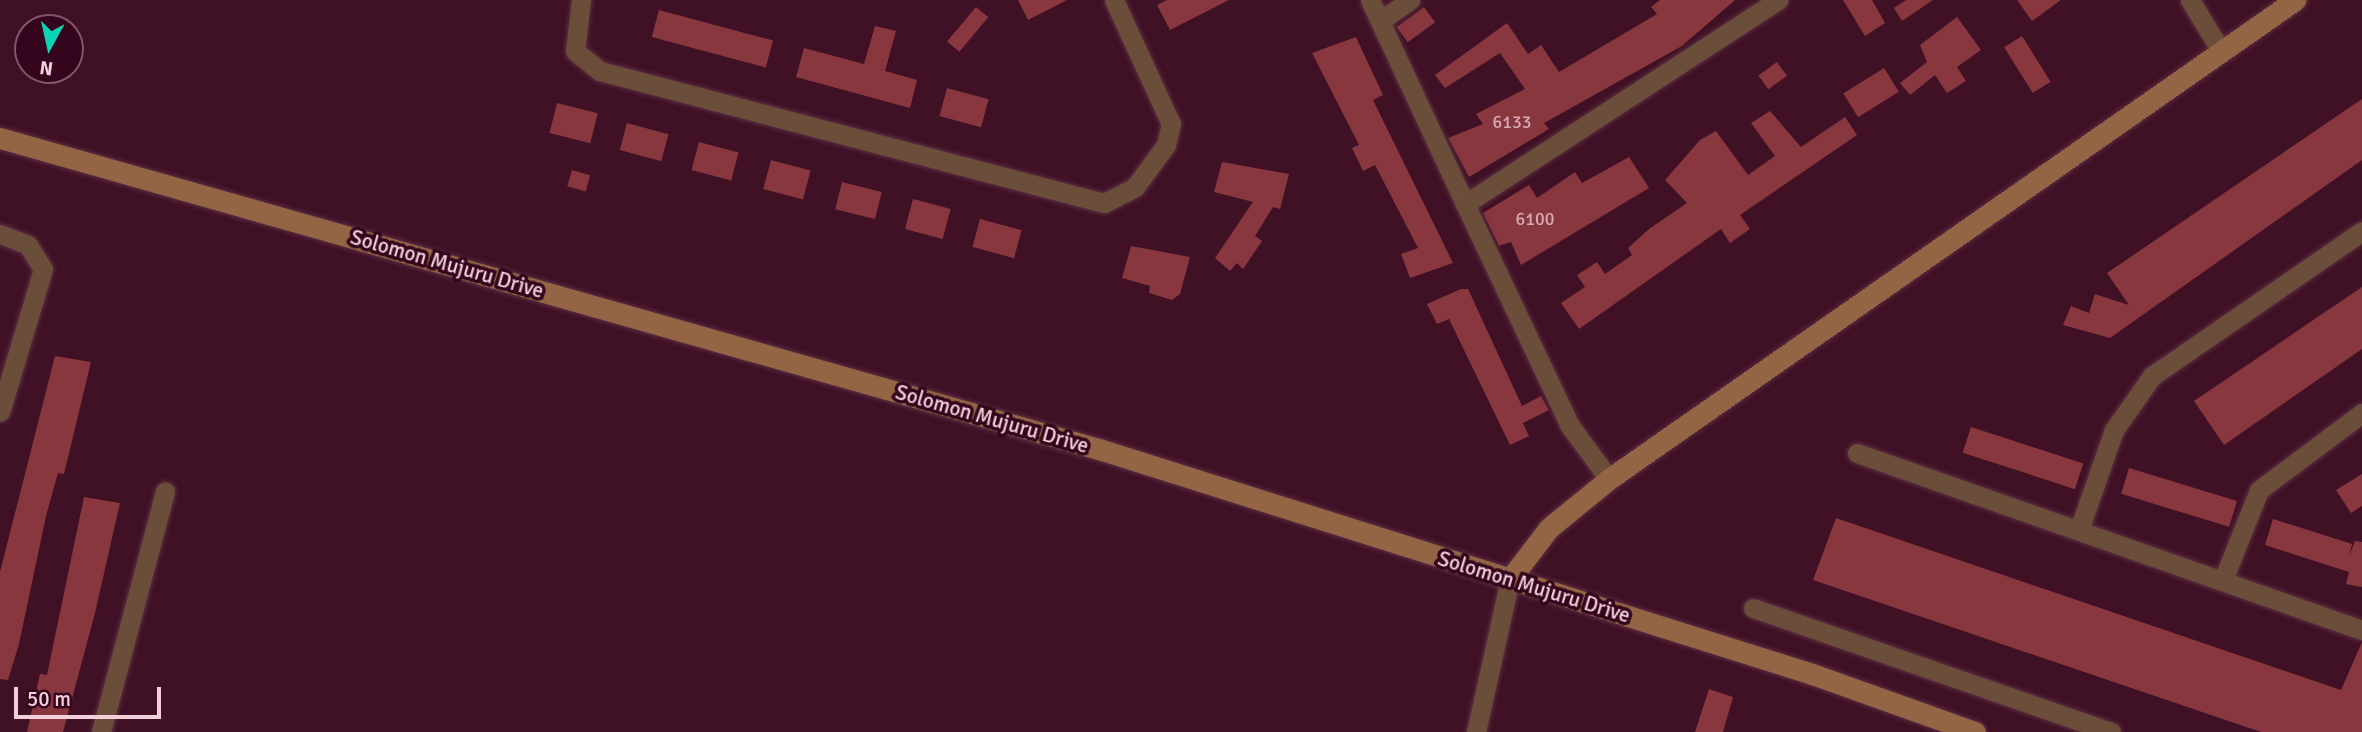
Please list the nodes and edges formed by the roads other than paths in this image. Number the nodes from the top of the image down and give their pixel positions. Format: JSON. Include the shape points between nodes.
{"nodes":[{"id":1,"x":581,"y":0,"type":"edge"},
{"id":2,"x":1114,"y":0,"type":"edge"},
{"id":3,"x":1370,"y":0,"type":"edge"},
{"id":4,"x":1410,"y":0,"type":"edge"},
{"id":5,"x":1778,"y":0,"type":"edge"},
{"id":6,"x":2190,"y":0,"type":"edge"},
{"id":7,"x":2295,"y":0,"type":"edge"},
{"id":8,"x":1380,"y":21,"type":"junction"},
{"id":9,"x":2221,"y":51,"type":"junction"},
{"id":10,"x":0,"y":138,"type":"edge"},
{"id":11,"x":1465,"y":204,"type":"junction"},
{"id":12,"x":2362,"y":231,"type":"edge"},
{"id":13,"x":0,"y":234,"type":"edge"},
{"id":14,"x":0,"y":412,"type":"edge"},
{"id":15,"x":2362,"y":413,"type":"edge"},
{"id":16,"x":1857,"y":453,"type":"dead end"},
{"id":17,"x":1609,"y":479,"type":"junction"},
{"id":18,"x":165,"y":491,"type":"dead end"},
{"id":19,"x":2079,"y":530,"type":"junction"},
{"id":20,"x":1510,"y":579,"type":"junction"},
{"id":21,"x":2223,"y":580,"type":"junction"},
{"id":22,"x":1753,"y":608,"type":"dead end"},
{"id":23,"x":2362,"y":630,"type":"edge"},
{"id":24,"x":101,"y":732,"type":"edge"},
{"id":25,"x":1476,"y":732,"type":"edge"},
{"id":26,"x":1975,"y":732,"type":"edge"},
{"id":27,"x":2110,"y":732,"type":"edge"}],
"edges":[{"from":1,"to":2,"type":"street","via":[[575,51],[600,71],[1104,203],[1135,187],[1166,145],[1171,124]]},
{"from":3,"to":8,"type":"street"},
{"from":4,"to":8,"type":"street"},
{"from":5,"to":11,"type":"street"},
{"from":6,"to":9,"type":"street"},
{"from":7,"to":9,"type":"street"},
{"from":8,"to":11,"type":"street"},
{"from":9,"to":17,"type":"street"},
{"from":10,"to":20,"type":"street","name":"Solomon Mujuru Drive","via":[[1102,450]]},
{"from":11,"to":17,"type":"street","via":[[1570,426]]},
{"from":12,"to":19,"type":"street","via":[[2151,376],[2114,430]]},
{"from":13,"to":14,"type":"street","via":[[29,245],[43,269]]},
{"from":15,"to":21,"type":"street","via":[[2259,490]]},
{"from":16,"to":19,"type":"street"},
{"from":17,"to":20,"type":"street","via":[[1549,528]]},
{"from":18,"to":24,"type":"street"},
{"from":19,"to":21,"type":"street"},
{"from":20,"to":25,"type":"street"},
{"from":20,"to":26,"type":"street","name":"Solomon Mujuru Drive"},
{"from":21,"to":23,"type":"street"},
{"from":22,"to":27,"type":"street"}]}
